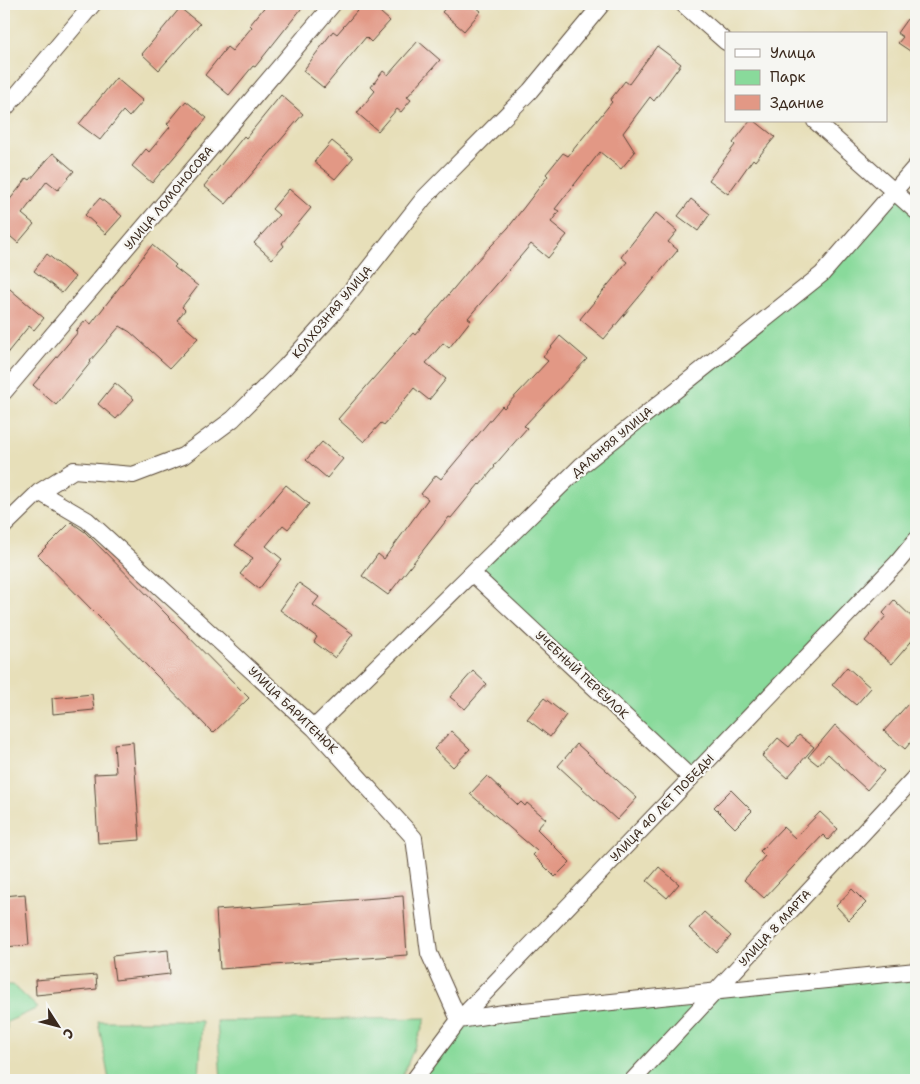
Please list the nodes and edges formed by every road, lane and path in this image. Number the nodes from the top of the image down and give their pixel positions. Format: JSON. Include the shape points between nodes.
{"nodes":[{"id":1,"x":93,"y":4,"type":"edge"},
{"id":2,"x":333,"y":4,"type":"edge"},
{"id":3,"x":602,"y":4,"type":"edge"},
{"id":4,"x":683,"y":4,"type":"edge"},
{"id":5,"x":725,"y":41,"type":"edge"},
{"id":6,"x":4,"y":110,"type":"edge"},
{"id":7,"x":816,"y":122,"type":"edge"},
{"id":8,"x":916,"y":166,"type":"edge"},
{"id":9,"x":893,"y":190,"type":"junction"},
{"id":10,"x":916,"y":211,"type":"edge"},
{"id":11,"x":4,"y":392,"type":"edge"},
{"id":12,"x":39,"y":492,"type":"junction"},
{"id":13,"x":4,"y":526,"type":"edge"},
{"id":14,"x":916,"y":540,"type":"edge"},
{"id":15,"x":472,"y":573,"type":"junction"},
{"id":16,"x":314,"y":728,"type":"junction"},
{"id":17,"x":916,"y":776,"type":"edge"},
{"id":18,"x":692,"y":778,"type":"junction"},
{"id":19,"x":916,"y":971,"type":"edge"},
{"id":20,"x":716,"y":992,"type":"junction"},
{"id":21,"x":459,"y":1020,"type":"junction"},
{"id":22,"x":414,"y":1080,"type":"edge"},
{"id":23,"x":633,"y":1080,"type":"edge"}],
"edges":[{"from":1,"to":6,"type":"street"},
{"from":2,"to":11,"type":"street","name":"УЛИЦА ЛОМОНОСОВА"},
{"from":3,"to":12,"type":"street","name":"КОЛХОЗНАЯ УЛИЦА","via":[[530,91],[424,198],[332,315],[233,419],[183,456],[133,475],[74,470]]},
{"from":4,"to":5,"type":"street"},
{"from":7,"to":9,"type":"street"},
{"from":8,"to":9,"type":"street","name":"ДАЛЬНЯЯ УЛИЦА"},
{"from":9,"to":10,"type":"street"},
{"from":9,"to":15,"type":"street","name":"ДАЛЬНЯЯ УЛИЦА","via":[[822,274],[582,465]]},
{"from":12,"to":13,"type":"street","name":"КОЛХОЗНАЯ УЛИЦА"},
{"from":12,"to":16,"type":"street","name":"УЛИЦА БАРИТЕНЮК","via":[[87,520]]},
{"from":14,"to":18,"type":"street","name":"УЛИЦА 40 ЛЕТ ПОБЕДЫ"},
{"from":15,"to":16,"type":"street","name":"ДАЛЬНЯЯ УЛИЦА"},
{"from":15,"to":18,"type":"street","name":"УЧЕБНЫЙ ПЕРЕУЛОК"},
{"from":16,"to":21,"type":"street","name":"УЛИЦА БАРИТЕНЮК","via":[[414,838],[429,953]]},
{"from":17,"to":20,"type":"street","name":"УЛИЦА 8 МАРТА"},
{"from":18,"to":21,"type":"street","name":"УЛИЦА 40 ЛЕТ ПОБЕДЫ"},
{"from":19,"to":20,"type":"street"},
{"from":20,"to":21,"type":"street","via":[[504,1012]]},
{"from":20,"to":23,"type":"street","name":"УЛИЦА 8 МАРТА"},
{"from":21,"to":22,"type":"street","name":"УЛИЦА 40 ЛЕТ ПОБЕДЫ"}]}
